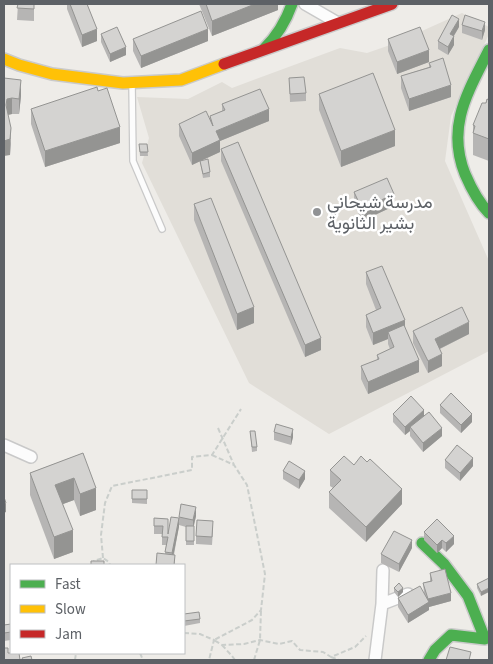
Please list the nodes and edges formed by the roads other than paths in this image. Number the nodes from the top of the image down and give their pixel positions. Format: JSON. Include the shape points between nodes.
{"nodes":[{"id":1,"x":292,"y":4,"type":"edge"},
{"id":2,"x":305,"y":4,"type":"edge"},
{"id":3,"x":392,"y":4,"type":"edge"},
{"id":4,"x":338,"y":23,"type":"junction"},
{"id":5,"x":489,"y":50,"type":"edge"},
{"id":6,"x":262,"y":51,"type":"junction"},
{"id":7,"x":4,"y":59,"type":"edge"},
{"id":8,"x":132,"y":83,"type":"junction"},
{"id":9,"x":489,"y":214,"type":"edge"},
{"id":10,"x":162,"y":229,"type":"dead end"},
{"id":11,"x":4,"y":445,"type":"edge"},
{"id":12,"x":31,"y":457,"type":"dead end"},
{"id":13,"x":422,"y":543,"type":"dead end"},
{"id":14,"x":383,"y":570,"type":"dead end"},
{"id":15,"x":408,"y":594,"type":"edge"},
{"id":16,"x":382,"y":604,"type":"junction"},
{"id":17,"x":375,"y":660,"type":"edge"},
{"id":18,"x":429,"y":660,"type":"edge"}],
"edges":[{"from":1,"to":6,"type":"street","via":[[278,33]]},
{"from":2,"to":4,"type":"street"},
{"from":3,"to":4,"type":"street"},
{"from":4,"to":6,"type":"street"},
{"from":5,"to":9,"type":"street","via":[[458,118],[456,133],[462,169],[474,194]]},
{"from":6,"to":8,"type":"street","via":[[181,80]]},
{"from":7,"to":8,"type":"street","via":[[52,74]]},
{"from":8,"to":10,"type":"lane","via":[[133,161]]},
{"from":11,"to":12,"type":"street"},
{"from":13,"to":18,"type":"street","via":[[444,564],[468,596],[485,638],[451,634]]},
{"from":14,"to":16,"type":"street"},
{"from":15,"to":16,"type":"street"},
{"from":16,"to":17,"type":"street"}]}
